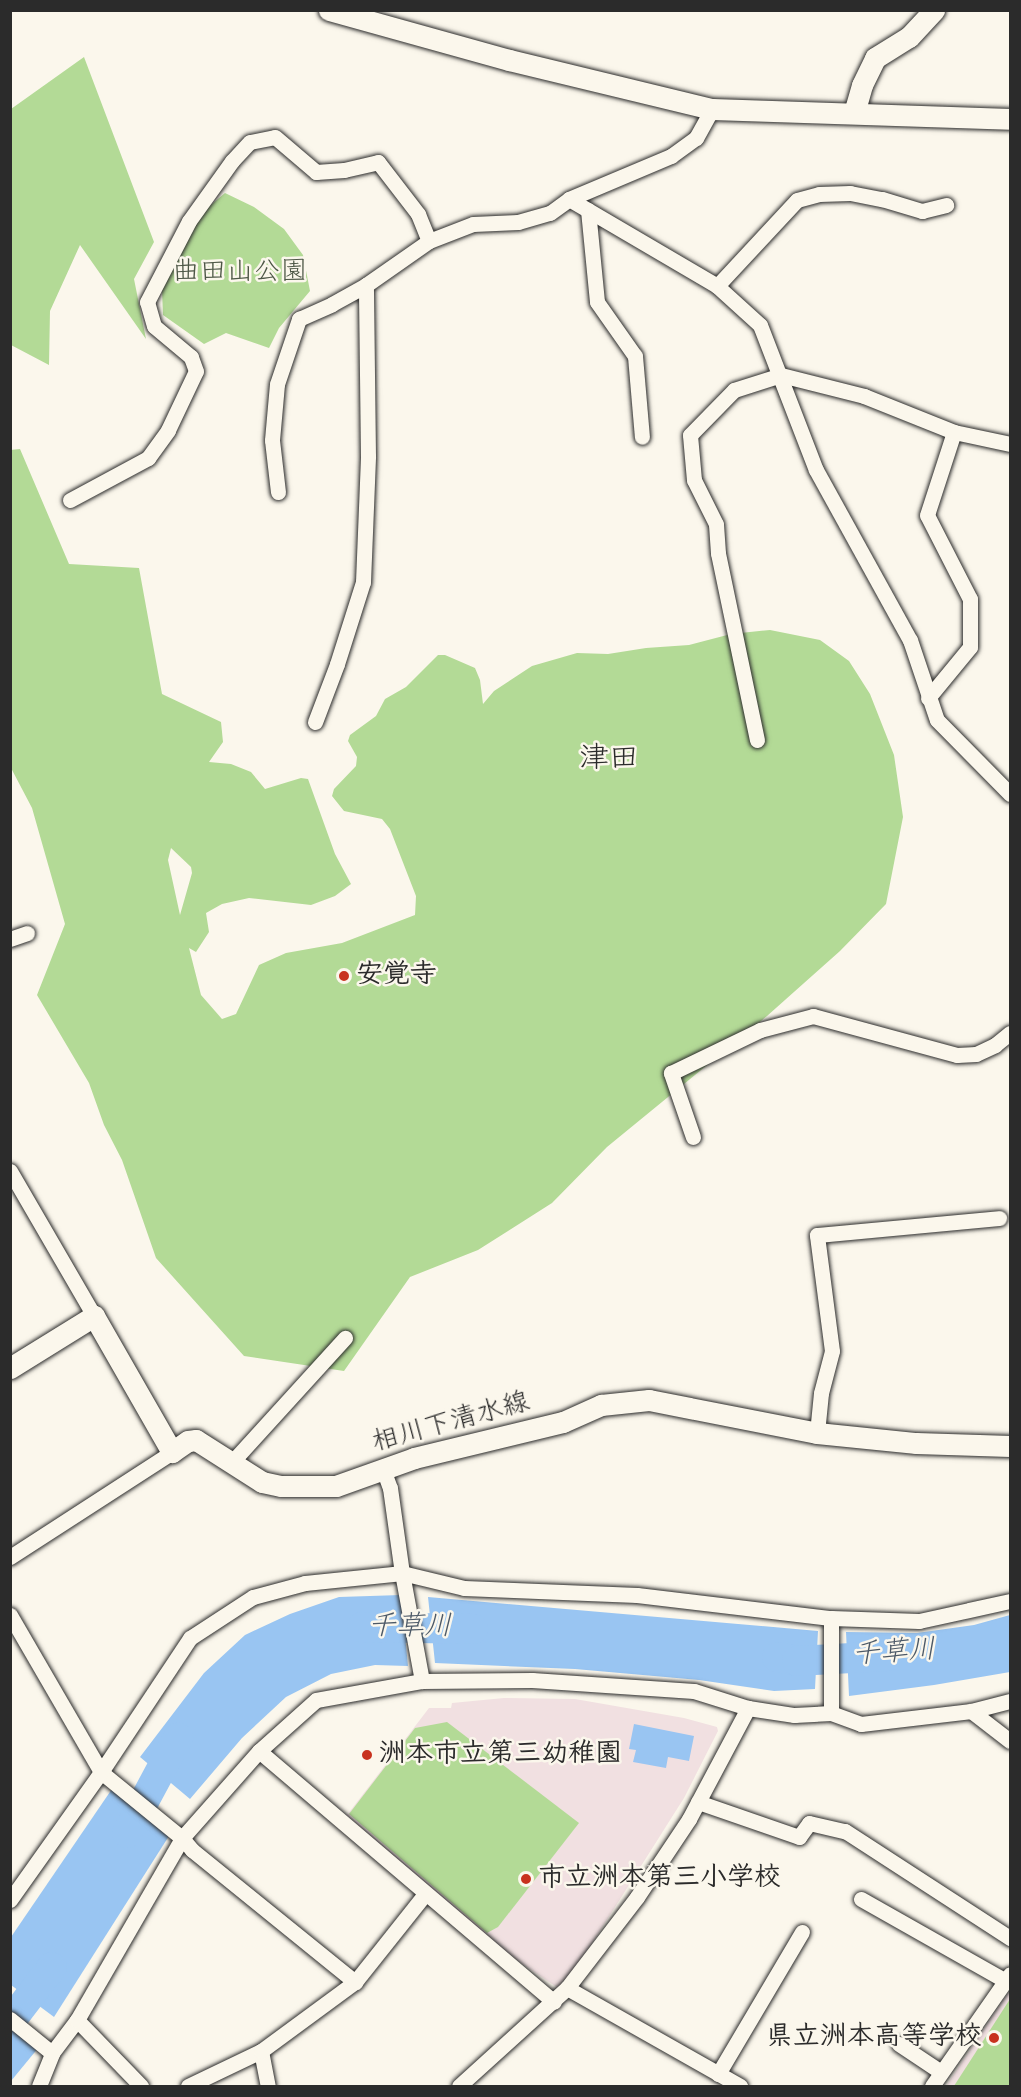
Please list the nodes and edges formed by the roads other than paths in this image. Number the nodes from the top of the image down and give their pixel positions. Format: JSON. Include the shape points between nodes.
{"nodes":[{"id":1,"x":329,"y":10,"type":"edge"},
{"id":2,"x":934,"y":10,"type":"edge"},
{"id":3,"x":712,"y":109,"type":"junction"},
{"id":4,"x":854,"y":113,"type":"junction"},
{"id":5,"x":1011,"y":119,"type":"edge"},
{"id":6,"x":568,"y":199,"type":"junction"},
{"id":7,"x":946,"y":205,"type":"dead end"},
{"id":8,"x":588,"y":210,"type":"junction"},
{"id":9,"x":429,"y":241,"type":"junction"},
{"id":10,"x":366,"y":285,"type":"junction"},
{"id":11,"x":717,"y":286,"type":"junction"},
{"id":12,"x":781,"y":375,"type":"junction"},
{"id":13,"x":954,"y":432,"type":"junction"},
{"id":14,"x":642,"y":437,"type":"dead end"},
{"id":15,"x":1011,"y":444,"type":"edge"},
{"id":16,"x":278,"y":492,"type":"dead end"},
{"id":17,"x":70,"y":500,"type":"dead end"},
{"id":18,"x":928,"y":698,"type":"junction"},
{"id":19,"x":315,"y":722,"type":"dead end"},
{"id":20,"x":757,"y":740,"type":"dead end"},
{"id":21,"x":1011,"y":794,"type":"edge"},
{"id":22,"x":27,"y":933,"type":"dead end"},
{"id":23,"x":10,"y":939,"type":"edge"},
{"id":24,"x":1011,"y":1033,"type":"edge"},
{"id":25,"x":693,"y":1137,"type":"dead end"},
{"id":26,"x":10,"y":1171,"type":"edge"},
{"id":27,"x":999,"y":1218,"type":"dead end"},
{"id":28,"x":94,"y":1316,"type":"junction"},
{"id":29,"x":345,"y":1338,"type":"dead end"},
{"id":30,"x":10,"y":1368,"type":"edge"},
{"id":31,"x":816,"y":1433,"type":"junction"},
{"id":32,"x":1011,"y":1446,"type":"edge"},
{"id":33,"x":172,"y":1452,"type":"junction"},
{"id":34,"x":232,"y":1462,"type":"junction"},
{"id":35,"x":383,"y":1469,"type":"junction"},
{"id":36,"x":10,"y":1557,"type":"edge"},
{"id":37,"x":402,"y":1574,"type":"junction"},
{"id":38,"x":1011,"y":1601,"type":"edge"},
{"id":39,"x":10,"y":1615,"type":"edge"},
{"id":40,"x":831,"y":1618,"type":"junction"},
{"id":41,"x":422,"y":1681,"type":"junction"},
{"id":42,"x":1011,"y":1701,"type":"edge"},
{"id":43,"x":748,"y":1708,"type":"junction"},
{"id":44,"x":971,"y":1711,"type":"junction"},
{"id":45,"x":831,"y":1713,"type":"junction"},
{"id":46,"x":1011,"y":1741,"type":"edge"},
{"id":47,"x":259,"y":1751,"type":"junction"},
{"id":48,"x":101,"y":1772,"type":"junction"},
{"id":49,"x":698,"y":1802,"type":"junction"},
{"id":50,"x":182,"y":1838,"type":"junction"},
{"id":51,"x":425,"y":1894,"type":"junction"},
{"id":52,"x":861,"y":1899,"type":"dead end"},
{"id":53,"x":10,"y":1900,"type":"edge"},
{"id":54,"x":802,"y":1932,"type":"dead end"},
{"id":55,"x":1011,"y":1938,"type":"edge"},
{"id":56,"x":1008,"y":1977,"type":"edge"},
{"id":57,"x":355,"y":1982,"type":"junction"},
{"id":58,"x":567,"y":1988,"type":"junction"},
{"id":59,"x":554,"y":2002,"type":"junction"},
{"id":60,"x":10,"y":2019,"type":"edge"},
{"id":61,"x":77,"y":2020,"type":"junction"},
{"id":62,"x":898,"y":2044,"type":"dead end"},
{"id":63,"x":261,"y":2051,"type":"junction"},
{"id":64,"x":52,"y":2054,"type":"junction"},
{"id":65,"x":941,"y":2072,"type":"junction"},
{"id":66,"x":718,"y":2074,"type":"junction"},
{"id":67,"x":39,"y":2086,"type":"edge"},
{"id":68,"x":141,"y":2086,"type":"edge"},
{"id":69,"x":188,"y":2086,"type":"edge"},
{"id":70,"x":268,"y":2086,"type":"edge"},
{"id":71,"x":459,"y":2086,"type":"edge"},
{"id":72,"x":740,"y":2086,"type":"edge"},
{"id":73,"x":933,"y":2086,"type":"edge"}],
"edges":[{"from":1,"to":3,"type":"main road","via":[[510,60]]},
{"from":2,"to":4,"type":"main road","via":[[909,37],[875,58]]},
{"from":3,"to":4,"type":"main road"},
{"from":3,"to":6,"type":"street","via":[[696,138],[671,156]]},
{"from":4,"to":5,"type":"main road"},
{"from":6,"to":8,"type":"street"},
{"from":6,"to":9,"type":"street","via":[[550,213],[518,222],[473,224]]},
{"from":7,"to":11,"type":"street","via":[[921,211],[850,193],[796,200]]},
{"from":8,"to":11,"type":"street"},
{"from":8,"to":14,"type":"street","via":[[597,302],[635,356]]},
{"from":9,"to":10,"type":"street"},
{"from":9,"to":17,"type":"street","via":[[418,214],[378,162],[316,172],[275,137],[250,142],[189,221],[147,302],[154,327],[191,357],[196,371],[168,430],[148,458]]},
{"from":10,"to":16,"type":"street","via":[[299,319],[277,384],[272,440]]},
{"from":10,"to":19,"type":"street","via":[[368,456],[363,582]]},
{"from":11,"to":12,"type":"street","via":[[760,325]]},
{"from":12,"to":13,"type":"street","via":[[864,396]]},
{"from":12,"to":18,"type":"street","via":[[816,470],[910,640]]},
{"from":12,"to":20,"type":"street","via":[[734,390],[690,435],[694,480],[716,524],[718,553]]},
{"from":13,"to":15,"type":"street"},
{"from":13,"to":18,"type":"street","via":[[927,515],[970,599],[970,647]]},
{"from":18,"to":21,"type":"street","via":[[937,720]]},
{"from":22,"to":23,"type":"street"},
{"from":24,"to":25,"type":"street","via":[[976,1054],[957,1055],[813,1016],[760,1030],[671,1073]]},
{"from":26,"to":28,"type":"street"},
{"from":27,"to":31,"type":"street","via":[[817,1235],[832,1351]]},
{"from":28,"to":30,"type":"main road"},
{"from":28,"to":33,"type":"main road"},
{"from":29,"to":34,"type":"street"},
{"from":31,"to":32,"type":"main road","name":"相川下清水線","via":[[916,1443]]},
{"from":31,"to":35,"type":"main road","name":"相川下清水線","via":[[649,1400],[602,1406],[563,1422]]},
{"from":33,"to":34,"type":"main road","name":"相川下清水線","via":[[196,1440]]},
{"from":33,"to":36,"type":"street"},
{"from":34,"to":35,"type":"main road","name":"相川下清水線","via":[[262,1482],[281,1486],[336,1486]]},
{"from":35,"to":37,"type":"street","via":[[390,1488]]},
{"from":37,"to":40,"type":"street","via":[[464,1588],[637,1595]]},
{"from":37,"to":41,"type":"street"},
{"from":37,"to":48,"type":"street","via":[[305,1582],[253,1597],[190,1638]]},
{"from":38,"to":40,"type":"street","via":[[919,1621]]},
{"from":39,"to":48,"type":"street"},
{"from":40,"to":45,"type":"street"},
{"from":41,"to":43,"type":"street","via":[[532,1680],[694,1691]]},
{"from":41,"to":47,"type":"street","via":[[316,1700]]},
{"from":42,"to":44,"type":"street"},
{"from":43,"to":45,"type":"street","via":[[794,1715]]},
{"from":43,"to":49,"type":"street"},
{"from":44,"to":45,"type":"street","via":[[861,1724]]},
{"from":44,"to":46,"type":"street"},
{"from":47,"to":50,"type":"street"},
{"from":47,"to":51,"type":"street"},
{"from":48,"to":50,"type":"street"},
{"from":48,"to":53,"type":"street"},
{"from":49,"to":55,"type":"street","via":[[799,1837],[808,1823],[845,1832]]},
{"from":49,"to":58,"type":"street","via":[[637,1897]]},
{"from":50,"to":57,"type":"street"},
{"from":50,"to":61,"type":"street"},
{"from":51,"to":57,"type":"street"},
{"from":51,"to":59,"type":"street"},
{"from":52,"to":56,"type":"street"},
{"from":54,"to":66,"type":"street"},
{"from":56,"to":65,"type":"street"},
{"from":57,"to":63,"type":"street"},
{"from":58,"to":59,"type":"street"},
{"from":58,"to":66,"type":"street"},
{"from":59,"to":71,"type":"street"},
{"from":60,"to":64,"type":"street"},
{"from":61,"to":64,"type":"street"},
{"from":61,"to":68,"type":"street"},
{"from":62,"to":65,"type":"street"},
{"from":63,"to":69,"type":"street"},
{"from":63,"to":70,"type":"street"},
{"from":64,"to":67,"type":"street"},
{"from":65,"to":73,"type":"street"},
{"from":66,"to":72,"type":"street"}]}
